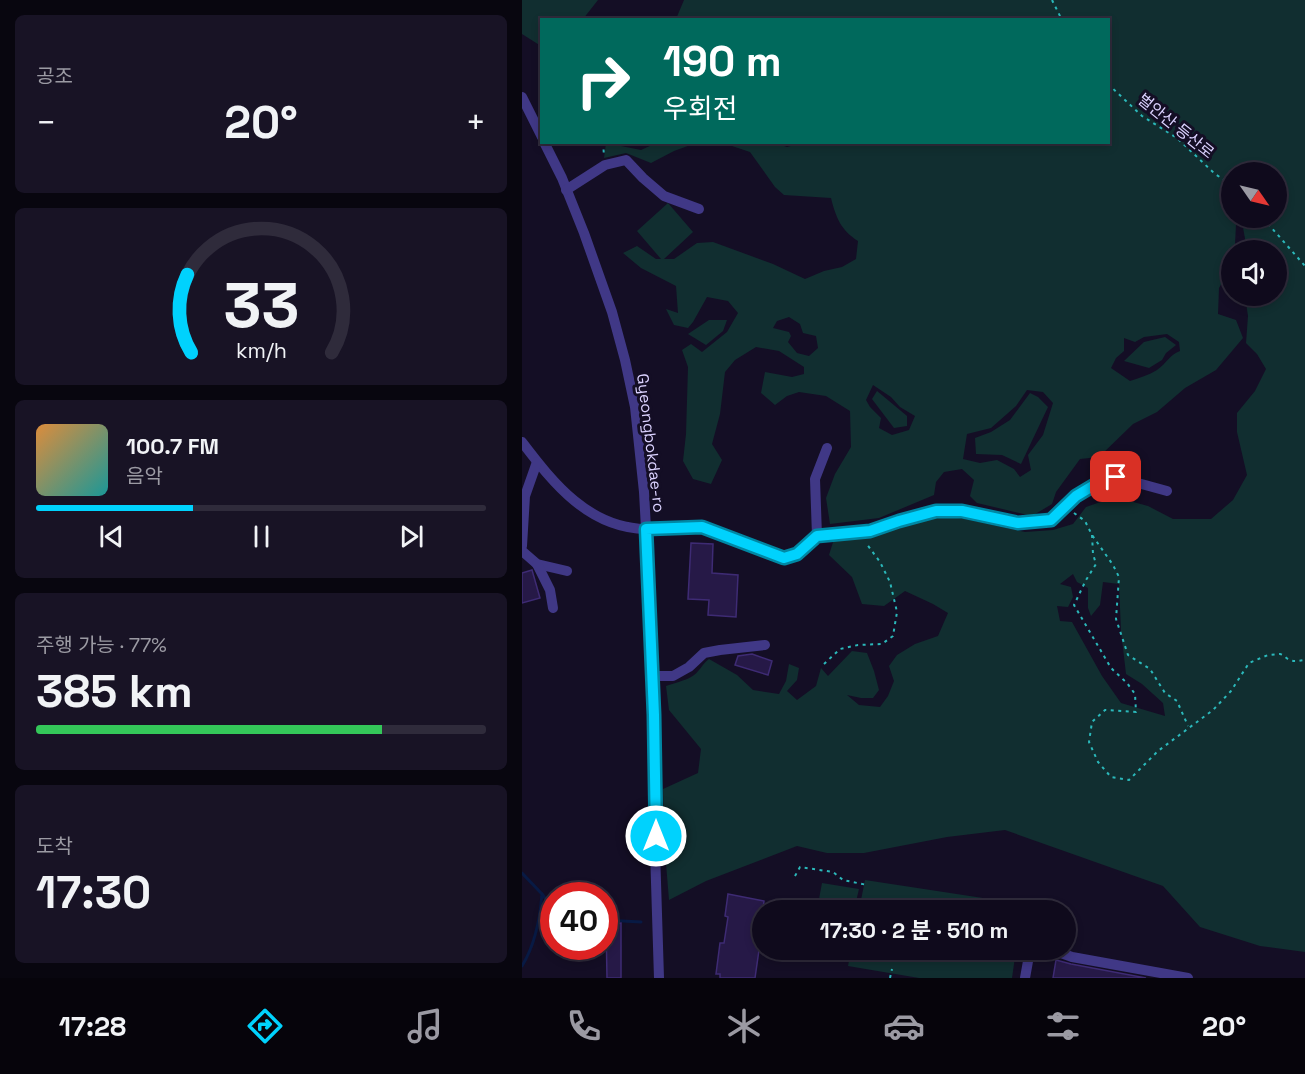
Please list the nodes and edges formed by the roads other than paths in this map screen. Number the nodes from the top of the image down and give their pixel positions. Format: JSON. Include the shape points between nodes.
{"nodes":[{"id":1,"x":522,"y":97,"type":"edge"},
{"id":2,"x":526,"y":113,"type":"edge"},
{"id":3,"x":540,"y":134,"type":"edge"},
{"id":4,"x":545,"y":144,"type":"edge"},
{"id":5,"x":566,"y":190,"type":"junction"},
{"id":6,"x":699,"y":209,"type":"dead end"},
{"id":7,"x":522,"y":442,"type":"edge"},
{"id":8,"x":827,"y":448,"type":"dead end"},
{"id":9,"x":537,"y":462,"type":"junction"},
{"id":10,"x":1167,"y":491,"type":"dead end"},
{"id":11,"x":646,"y":529,"type":"junction"},
{"id":12,"x":817,"y":536,"type":"junction"},
{"id":13,"x":522,"y":546,"type":"edge"},
{"id":14,"x":522,"y":551,"type":"edge"},
{"id":15,"x":537,"y":564,"type":"junction"},
{"id":16,"x":567,"y":571,"type":"dead end"},
{"id":17,"x":553,"y":608,"type":"dead end"},
{"id":18,"x":765,"y":645,"type":"dead end"},
{"id":19,"x":652,"y":676,"type":"junction"},
{"id":20,"x":1076,"y":958,"type":"edge"},
{"id":21,"x":1028,"y":960,"type":"edge"},
{"id":22,"x":659,"y":978,"type":"edge"},
{"id":23,"x":1024,"y":978,"type":"edge"},
{"id":24,"x":1188,"y":978,"type":"edge"}],
"edges":[{"from":1,"to":2,"type":"street"},
{"from":2,"to":3,"type":"street"},
{"from":4,"to":5,"type":"street","name":"Gyeongbokdae-ro"},
{"from":5,"to":6,"type":"street","via":[[605,165],[626,160],[664,196]]},
{"from":5,"to":11,"type":"street","name":"Gyeongbokdae-ro","via":[[612,312],[625,360],[636,417]]},
{"from":7,"to":9,"type":"street"},
{"from":8,"to":12,"type":"street","via":[[816,479]]},
{"from":9,"to":11,"type":"street","via":[[579,506],[626,528]]},
{"from":9,"to":13,"type":"street","via":[[525,496]]},
{"from":10,"to":12,"type":"street","via":[[1116,477],[1076,496],[1051,520],[1018,523],[962,511],[936,511],[870,531]]},
{"from":11,"to":12,"type":"street","via":[[702,527],[784,558],[797,554]]},
{"from":11,"to":19,"type":"street","name":"Gyeongbokdae-ro"},
{"from":14,"to":15,"type":"street"},
{"from":15,"to":16,"type":"street"},
{"from":15,"to":17,"type":"street","via":[[550,590]]},
{"from":18,"to":19,"type":"street","via":[[704,653],[689,668],[673,676]]},
{"from":19,"to":22,"type":"street","name":"Gyeongbokdae-ro"},
{"from":20,"to":24,"type":"street"},
{"from":21,"to":23,"type":"street"}]}
